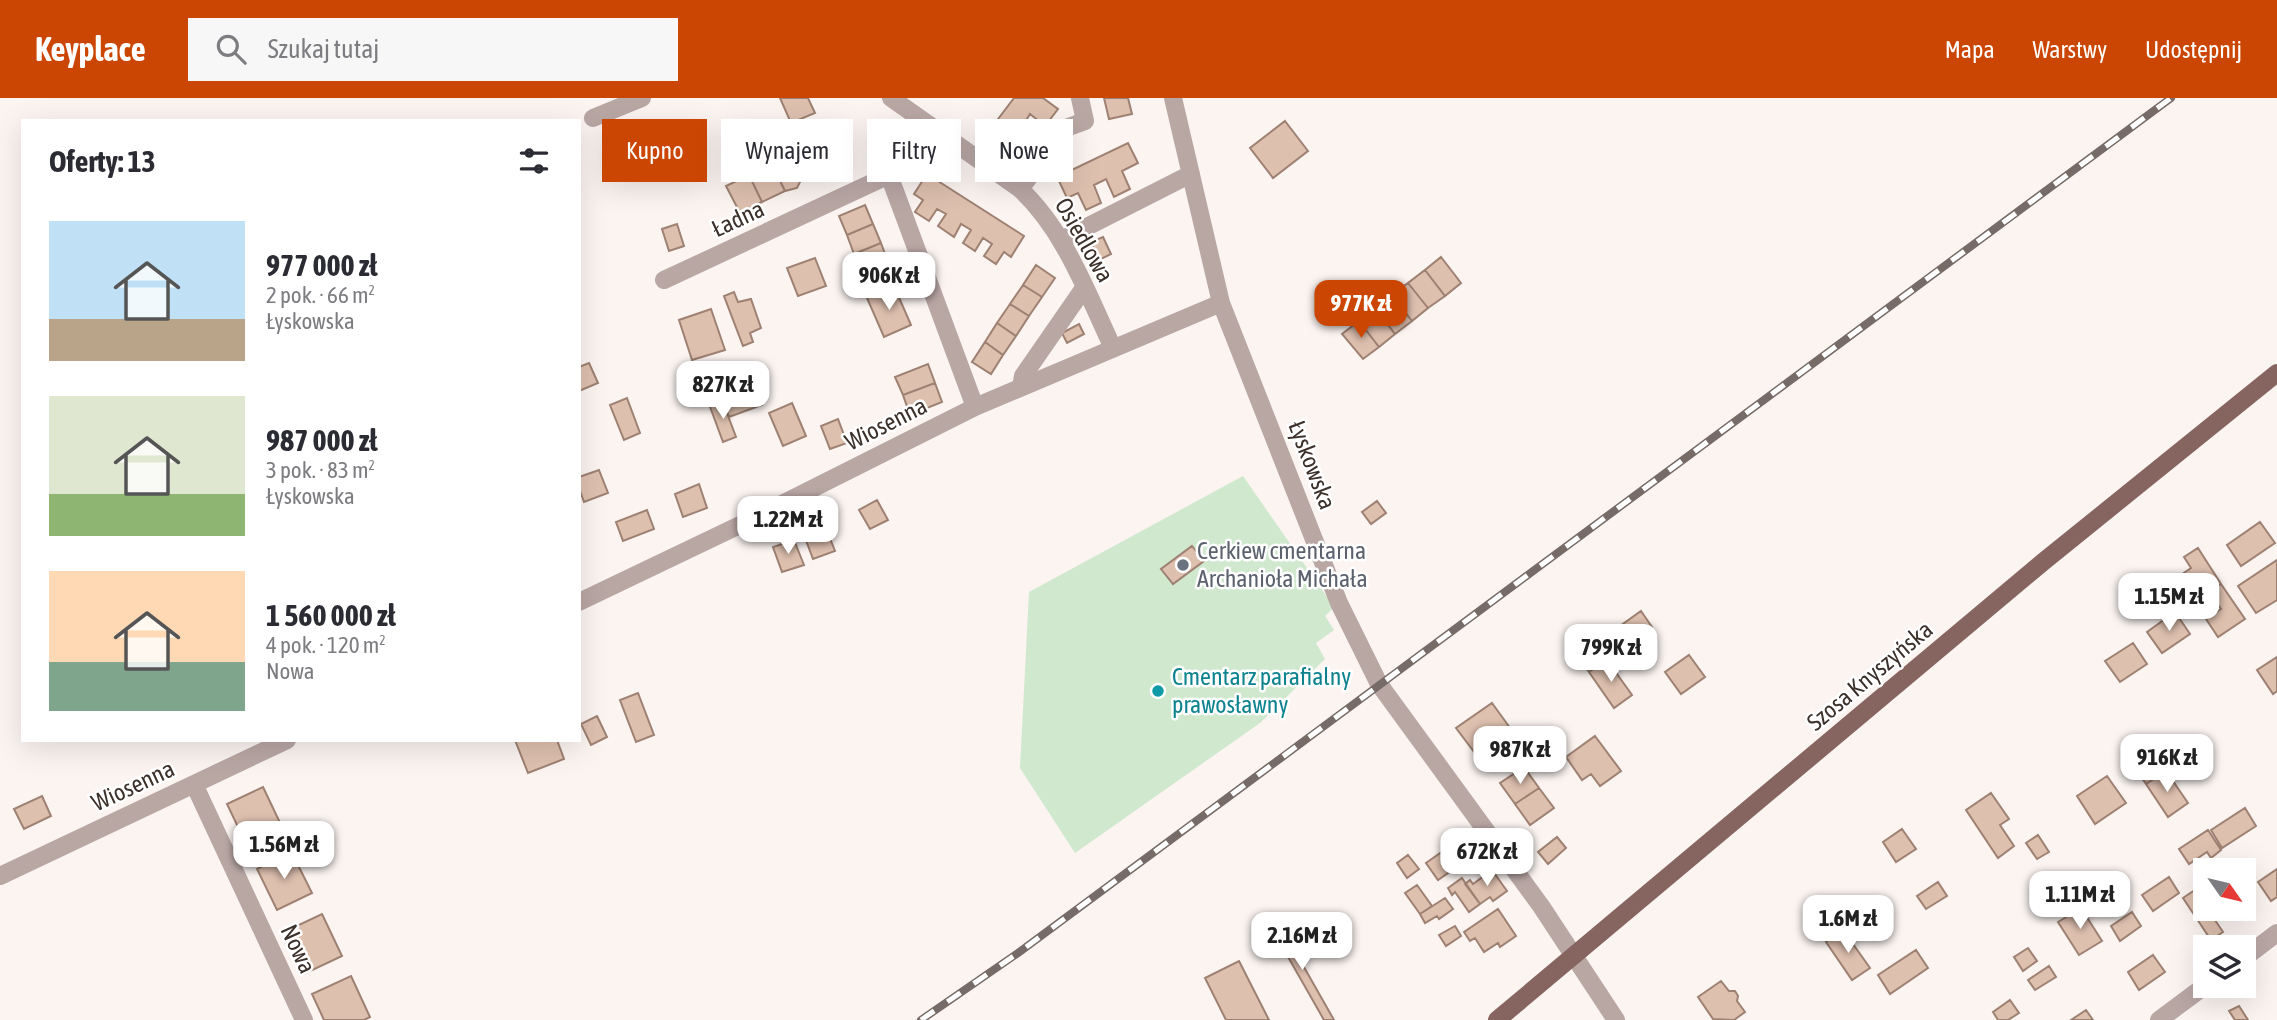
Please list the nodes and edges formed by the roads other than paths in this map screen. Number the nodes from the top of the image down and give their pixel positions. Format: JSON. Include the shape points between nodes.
{"nodes":[{"id":1,"x":642,"y":98,"type":"edge"},
{"id":2,"x":891,"y":98,"type":"edge"},
{"id":3,"x":1080,"y":98,"type":"edge"},
{"id":4,"x":1173,"y":98,"type":"edge"},
{"id":5,"x":593,"y":118,"type":"dead end"},
{"id":6,"x":920,"y":119,"type":"edge"},
{"id":7,"x":961,"y":148,"type":"edge"},
{"id":8,"x":1191,"y":174,"type":"junction"},
{"id":9,"x":874,"y":182,"type":"edge"},
{"id":10,"x":892,"y":182,"type":"edge"},
{"id":11,"x":1020,"y":189,"type":"junction"},
{"id":12,"x":1060,"y":240,"type":"junction"},
{"id":13,"x":664,"y":280,"type":"dead end"},
{"id":14,"x":1084,"y":288,"type":"junction"},
{"id":15,"x":1221,"y":303,"type":"junction"},
{"id":16,"x":1113,"y":348,"type":"junction"},
{"id":17,"x":2277,"y":373,"type":"edge"},
{"id":18,"x":1021,"y":387,"type":"junction"},
{"id":19,"x":975,"y":407,"type":"junction"},
{"id":20,"x":581,"y":600,"type":"edge"},
{"id":21,"x":283,"y":742,"type":"edge"},
{"id":22,"x":194,"y":784,"type":"junction"},
{"id":23,"x":0,"y":876,"type":"edge"},
{"id":24,"x":2277,"y":933,"type":"edge"},
{"id":25,"x":2256,"y":949,"type":"edge"},
{"id":26,"x":1573,"y":956,"type":"junction"},
{"id":27,"x":2193,"y":995,"type":"edge"},
{"id":28,"x":304,"y":1020,"type":"edge"},
{"id":29,"x":1497,"y":1020,"type":"edge"},
{"id":30,"x":1616,"y":1020,"type":"edge"},
{"id":31,"x":2159,"y":1020,"type":"edge"}],
"edges":[{"from":1,"to":5,"type":"street"},
{"from":2,"to":6,"type":"street","name":"Osiedlowa"},
{"from":3,"to":11,"type":"street","via":[[1085,121],[1066,128]]},
{"from":4,"to":8,"type":"street","name":"Łyskowska"},
{"from":7,"to":11,"type":"street","name":"Osiedlowa"},
{"from":8,"to":12,"type":"street"},
{"from":8,"to":15,"type":"street","name":"Łyskowska"},
{"from":9,"to":13,"type":"street","name":"Ładna"},
{"from":10,"to":19,"type":"street"},
{"from":11,"to":12,"type":"street","name":"Osiedlowa","via":[[1038,206]]},
{"from":12,"to":14,"type":"street","name":"Osiedlowa"},
{"from":14,"to":16,"type":"street","name":"Osiedlowa"},
{"from":14,"to":18,"type":"street","via":[[1023,376]]},
{"from":15,"to":16,"type":"street","name":"Wiosenna"},
{"from":15,"to":26,"type":"street","name":"Łyskowska","via":[[1339,603],[1373,673]]},
{"from":16,"to":18,"type":"street","name":"Wiosenna"},
{"from":17,"to":26,"type":"main road","name":"Szosa Knyszyńska","via":[[2043,562]]},
{"from":18,"to":19,"type":"street","name":"Wiosenna"},
{"from":19,"to":20,"type":"street","name":"Wiosenna"},
{"from":21,"to":22,"type":"street","name":"Wiosenna"},
{"from":22,"to":23,"type":"street","name":"Wiosenna"},
{"from":22,"to":28,"type":"street","name":"Nowa"},
{"from":24,"to":25,"type":"street"},
{"from":26,"to":29,"type":"main road","name":"Szosa Knyszyńska"},
{"from":26,"to":30,"type":"street","name":"Łyskowska"},
{"from":27,"to":31,"type":"street"}]}
